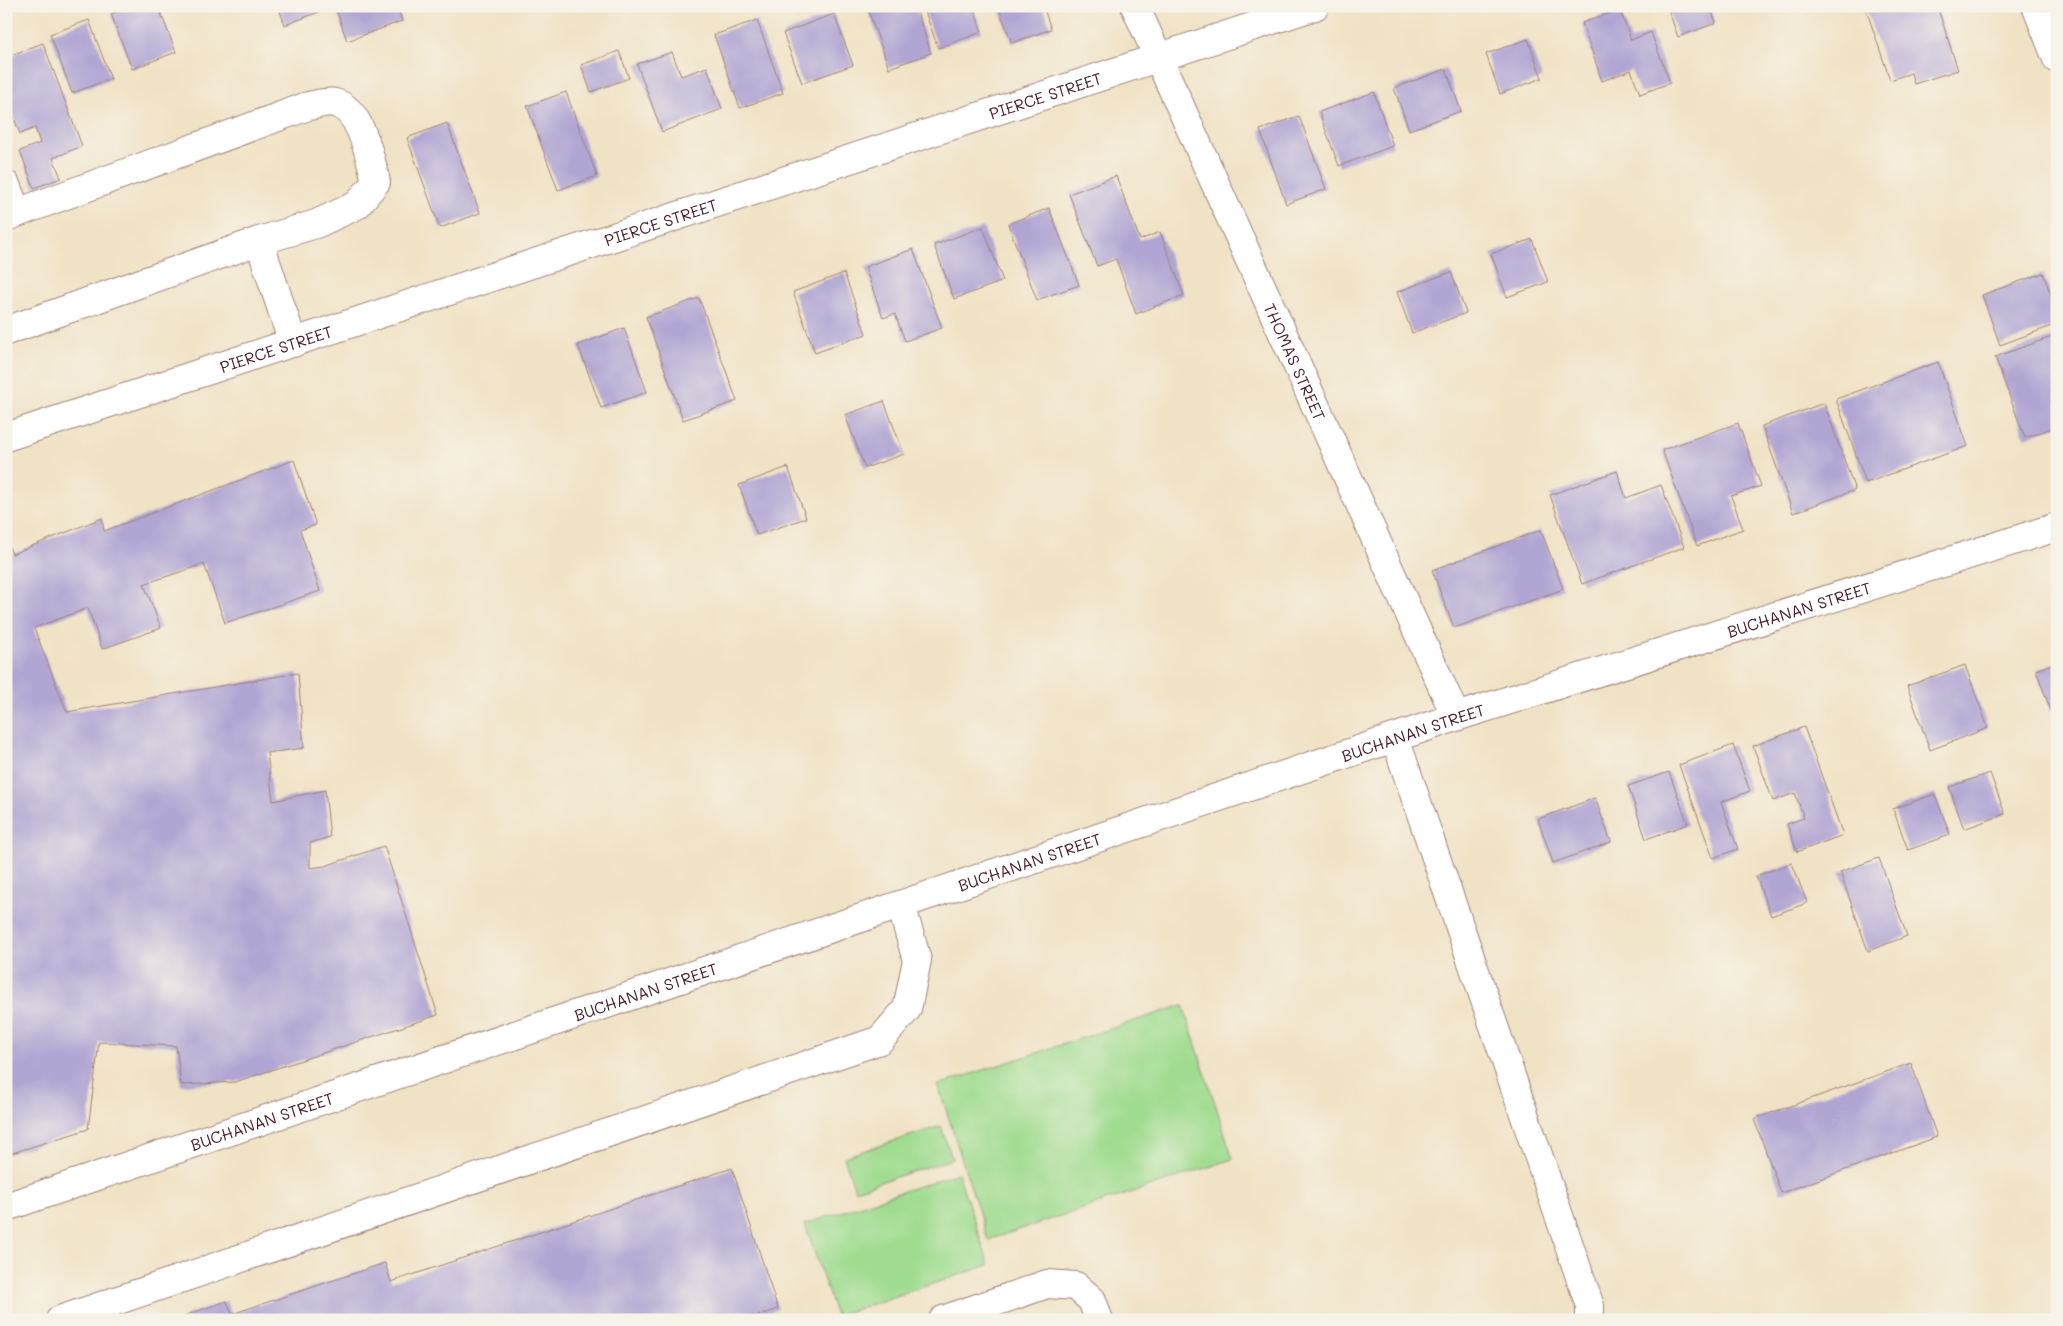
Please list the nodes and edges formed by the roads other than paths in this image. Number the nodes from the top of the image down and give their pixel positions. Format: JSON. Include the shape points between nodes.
{"nodes":[{"id":1,"x":1135,"y":6,"type":"edge"},
{"id":2,"x":1315,"y":6,"type":"edge"},
{"id":3,"x":2036,"y":6,"type":"edge"},
{"id":4,"x":1158,"y":59,"type":"junction"},
{"id":5,"x":2057,"y":59,"type":"edge"},
{"id":6,"x":6,"y":185,"type":"edge"},
{"id":7,"x":12,"y":215,"type":"edge"},
{"id":8,"x":260,"y":241,"type":"junction"},
{"id":9,"x":6,"y":331,"type":"edge"},
{"id":10,"x":293,"y":342,"type":"junction"},
{"id":11,"x":6,"y":437,"type":"edge"},
{"id":12,"x":2057,"y":527,"type":"edge"},
{"id":13,"x":1456,"y":717,"type":"junction"},
{"id":14,"x":1395,"y":738,"type":"junction"},
{"id":15,"x":901,"y":904,"type":"junction"},
{"id":16,"x":6,"y":1207,"type":"edge"},
{"id":17,"x":60,"y":1320,"type":"edge"},
{"id":18,"x":943,"y":1320,"type":"edge"},
{"id":19,"x":1099,"y":1320,"type":"edge"},
{"id":20,"x":1590,"y":1320,"type":"edge"}],
"edges":[{"from":1,"to":4,"type":"street","name":"THOMAS STREET"},
{"from":2,"to":4,"type":"street","name":"PIERCE STREET"},
{"from":3,"to":5,"type":"street"},
{"from":4,"to":10,"type":"street","name":"PIERCE STREET"},
{"from":4,"to":13,"type":"street","name":"THOMAS STREET"},
{"from":6,"to":7,"type":"street"},
{"from":7,"to":8,"type":"street","via":[[308,106],[334,103],[352,114],[368,147],[376,182],[357,205],[316,224]]},
{"from":8,"to":9,"type":"street"},
{"from":8,"to":10,"type":"street"},
{"from":10,"to":11,"type":"street","name":"PIERCE STREET"},
{"from":12,"to":13,"type":"street","name":"BUCHANAN STREET"},
{"from":13,"to":14,"type":"street","name":"BUCHANAN STREET"},
{"from":14,"to":15,"type":"street","name":"BUCHANAN STREET"},
{"from":14,"to":20,"type":"street","via":[[1590,1306]]},
{"from":15,"to":16,"type":"street","name":"BUCHANAN STREET"},
{"from":15,"to":17,"type":"street","via":[[918,960],[907,1009],[880,1040]]},
{"from":18,"to":19,"type":"street","via":[[1047,1284],[1076,1286],[1092,1300]]}]}
